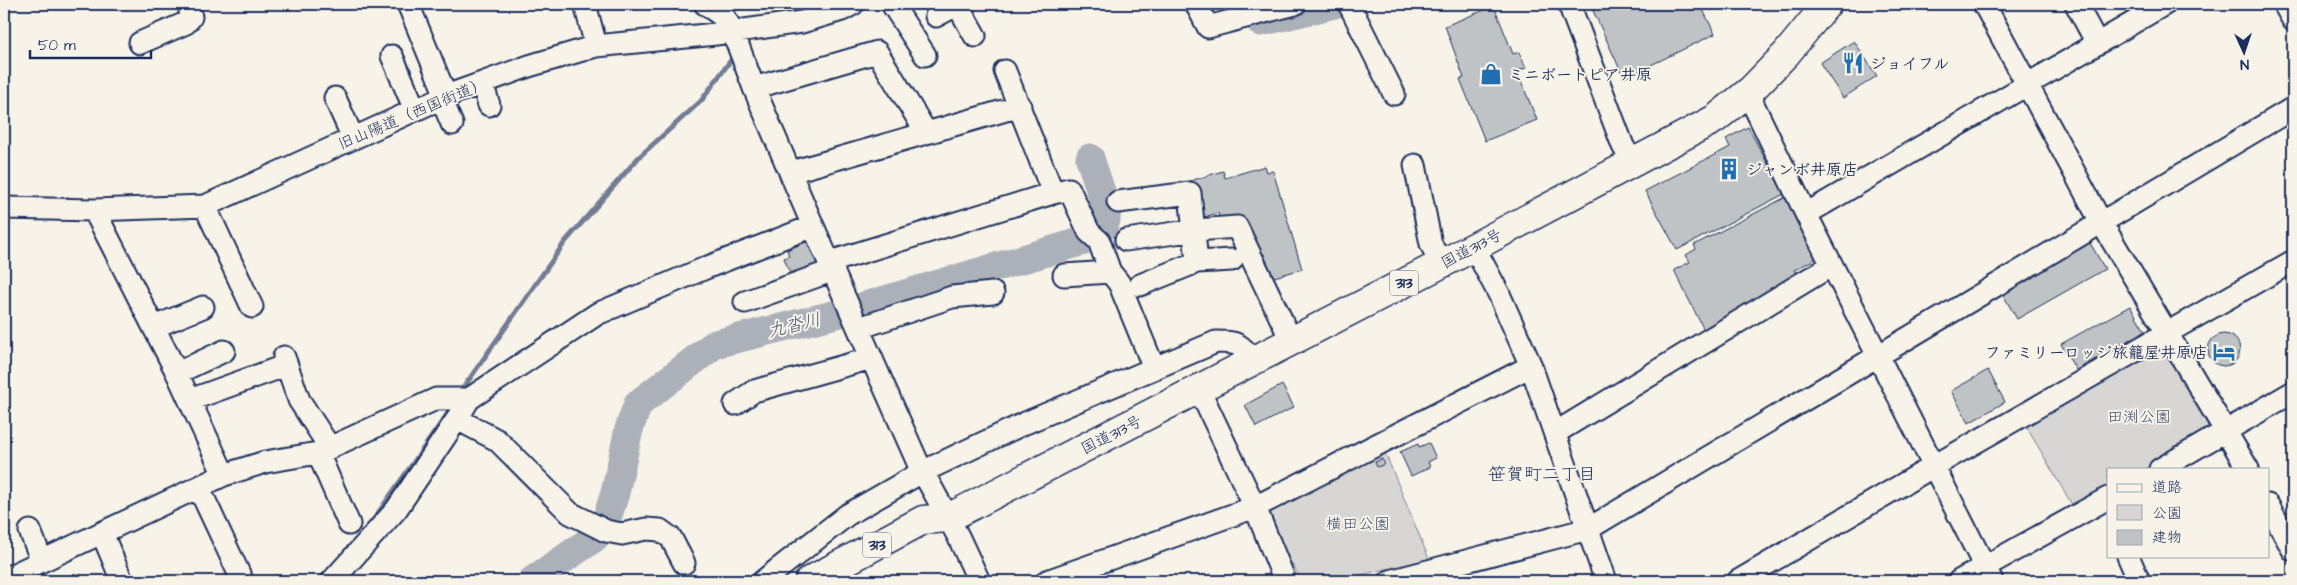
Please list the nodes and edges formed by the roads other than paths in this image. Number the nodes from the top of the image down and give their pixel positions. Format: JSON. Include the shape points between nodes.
{"nodes":[{"id":1,"x":189,"y":4,"type":"edge"},
{"id":2,"x":408,"y":4,"type":"edge"},
{"id":3,"x":585,"y":4,"type":"edge"},
{"id":4,"x":705,"y":4,"type":"edge"},
{"id":5,"x":853,"y":4,"type":"edge"},
{"id":6,"x":892,"y":4,"type":"edge"},
{"id":7,"x":958,"y":4,"type":"edge"},
{"id":8,"x":1196,"y":4,"type":"edge"},
{"id":9,"x":1295,"y":4,"type":"edge"},
{"id":10,"x":1349,"y":4,"type":"edge"},
{"id":11,"x":1569,"y":4,"type":"edge"},
{"id":12,"x":1827,"y":4,"type":"edge"},
{"id":13,"x":1984,"y":4,"type":"edge"},
{"id":14,"x":2076,"y":4,"type":"edge"},
{"id":15,"x":2165,"y":4,"type":"edge"},
{"id":16,"x":2284,"y":4,"type":"edge"},
{"id":17,"x":936,"y":16,"type":"dead end"},
{"id":18,"x":2293,"y":20,"type":"edge"},
{"id":19,"x":733,"y":32,"type":"junction"},
{"id":20,"x":975,"y":36,"type":"dead end"},
{"id":21,"x":140,"y":43,"type":"dead end"},
{"id":22,"x":2097,"y":43,"type":"junction"},
{"id":23,"x":596,"y":46,"type":"junction"},
{"id":24,"x":925,"y":55,"type":"dead end"},
{"id":25,"x":392,"y":56,"type":"dead end"},
{"id":26,"x":1005,"y":71,"type":"dead end"},
{"id":27,"x":482,"y":83,"type":"junction"},
{"id":28,"x":2026,"y":84,"type":"junction"},
{"id":29,"x":754,"y":88,"type":"junction"},
{"id":30,"x":1752,"y":89,"type":"junction"},
{"id":31,"x":1394,"y":94,"type":"dead end"},
{"id":32,"x":443,"y":97,"type":"junction"},
{"id":33,"x":335,"y":98,"type":"dead end"},
{"id":34,"x":489,"y":105,"type":"dead end"},
{"id":35,"x":1020,"y":106,"type":"junction"},
{"id":36,"x":2293,"y":108,"type":"edge"},
{"id":37,"x":415,"y":110,"type":"junction"},
{"id":38,"x":452,"y":124,"type":"dead end"},
{"id":39,"x":926,"y":132,"type":"junction"},
{"id":40,"x":353,"y":138,"type":"junction"},
{"id":41,"x":1633,"y":163,"type":"junction"},
{"id":42,"x":1415,"y":164,"type":"dead end"},
{"id":43,"x":791,"y":172,"type":"junction"},
{"id":44,"x":1053,"y":193,"type":"junction"},
{"id":45,"x":1118,"y":202,"type":"dead end"},
{"id":46,"x":205,"y":206,"type":"junction"},
{"id":47,"x":4,"y":208,"type":"edge"},
{"id":48,"x":94,"y":210,"type":"junction"},
{"id":49,"x":1806,"y":214,"type":"junction"},
{"id":50,"x":2101,"y":222,"type":"junction"},
{"id":51,"x":813,"y":226,"type":"junction"},
{"id":52,"x":1196,"y":230,"type":"junction"},
{"id":53,"x":1126,"y":240,"type":"dead end"},
{"id":54,"x":1474,"y":247,"type":"junction"},
{"id":55,"x":1232,"y":260,"type":"dead end"},
{"id":56,"x":2293,"y":261,"type":"edge"},
{"id":57,"x":1197,"y":262,"type":"junction"},
{"id":58,"x":1441,"y":264,"type":"junction"},
{"id":59,"x":1832,"y":265,"type":"junction"},
{"id":60,"x":832,"y":266,"type":"junction"},
{"id":61,"x":1110,"y":272,"type":"junction"},
{"id":62,"x":1064,"y":275,"type":"dead end"},
{"id":63,"x":1140,"y":284,"type":"dead end"},
{"id":64,"x":993,"y":293,"type":"dead end"},
{"id":65,"x":745,"y":302,"type":"dead end"},
{"id":66,"x":203,"y":307,"type":"dead end"},
{"id":67,"x":252,"y":307,"type":"dead end"},
{"id":68,"x":853,"y":316,"type":"junction"},
{"id":69,"x":154,"y":328,"type":"junction"},
{"id":70,"x":2168,"y":333,"type":"junction"},
{"id":71,"x":1291,"y":340,"type":"junction"},
{"id":72,"x":224,"y":351,"type":"dead end"},
{"id":73,"x":1878,"y":356,"type":"junction"},
{"id":74,"x":872,"y":358,"type":"junction"},
{"id":75,"x":1253,"y":361,"type":"junction"},
{"id":76,"x":1531,"y":366,"type":"junction"},
{"id":77,"x":1154,"y":368,"type":"junction"},
{"id":78,"x":177,"y":373,"type":"junction"},
{"id":79,"x":1199,"y":389,"type":"junction"},
{"id":80,"x":2293,"y":392,"type":"edge"},
{"id":81,"x":461,"y":399,"type":"junction"},
{"id":82,"x":190,"y":400,"type":"junction"},
{"id":83,"x":735,"y":404,"type":"dead end"},
{"id":84,"x":456,"y":419,"type":"junction"},
{"id":85,"x":2227,"y":431,"type":"junction"},
{"id":86,"x":1556,"y":433,"type":"junction"},
{"id":87,"x":324,"y":450,"type":"junction"},
{"id":88,"x":1934,"y":466,"type":"junction"},
{"id":89,"x":2162,"y":468,"type":"edge"},
{"id":90,"x":2247,"y":468,"type":"edge"},
{"id":91,"x":922,"y":472,"type":"junction"},
{"id":92,"x":224,"y":475,"type":"junction"},
{"id":93,"x":199,"y":488,"type":"junction"},
{"id":94,"x":2106,"y":504,"type":"edge"},
{"id":95,"x":1255,"y":507,"type":"junction"},
{"id":96,"x":2270,"y":509,"type":"edge"},
{"id":97,"x":948,"y":518,"type":"junction"},
{"id":98,"x":349,"y":524,"type":"dead end"},
{"id":99,"x":1588,"y":529,"type":"junction"},
{"id":100,"x":30,"y":531,"type":"dead end"},
{"id":101,"x":102,"y":533,"type":"junction"},
{"id":102,"x":2293,"y":550,"type":"edge"},
{"id":103,"x":2129,"y":558,"type":"edge"},
{"id":104,"x":42,"y":561,"type":"junction"},
{"id":105,"x":684,"y":563,"type":"dead end"},
{"id":106,"x":1989,"y":574,"type":"edge"},
{"id":107,"x":4,"y":579,"type":"edge"},
{"id":108,"x":242,"y":580,"type":"dead end"},
{"id":109,"x":122,"y":581,"type":"edge"},
{"id":110,"x":332,"y":581,"type":"edge"},
{"id":111,"x":763,"y":581,"type":"edge"},
{"id":112,"x":809,"y":581,"type":"edge"},
{"id":113,"x":846,"y":581,"type":"edge"},
{"id":114,"x":979,"y":581,"type":"edge"},
{"id":115,"x":1048,"y":581,"type":"edge"},
{"id":116,"x":1286,"y":581,"type":"edge"},
{"id":117,"x":1390,"y":581,"type":"edge"},
{"id":118,"x":1606,"y":581,"type":"edge"},
{"id":119,"x":1738,"y":581,"type":"edge"},
{"id":120,"x":1959,"y":581,"type":"edge"},
{"id":121,"x":2139,"y":581,"type":"edge"}],
"edges":[{"from":1,"to":21,"type":"street","via":[[191,17],[186,23]]},
{"from":2,"to":32,"type":"street"},
{"from":3,"to":23,"type":"street"},
{"from":4,"to":19,"type":"street","via":[[725,18]]},
{"from":5,"to":19,"type":"street","name":"旧山陽道（西国街道）","via":[[802,22]]},
{"from":6,"to":24,"type":"street"},
{"from":7,"to":17,"type":"street"},
{"from":7,"to":20,"type":"street"},
{"from":8,"to":9,"type":"street","via":[[1208,27]]},
{"from":10,"to":31,"type":"street"},
{"from":11,"to":41,"type":"street","via":[[1623,146]]},
{"from":12,"to":30,"type":"highway","name":"国道313号","number":"313"},
{"from":13,"to":28,"type":"street"},
{"from":14,"to":22,"type":"street"},
{"from":15,"to":22,"type":"street"},
{"from":16,"to":18,"type":"street"},
{"from":19,"to":23,"type":"street","name":"旧山陽道（西国街道）"},
{"from":19,"to":29,"type":"street"},
{"from":22,"to":28,"type":"street"},
{"from":23,"to":27,"type":"street","name":"旧山陽道（西国街道）"},
{"from":25,"to":37,"type":"street"},
{"from":26,"to":35,"type":"street"},
{"from":27,"to":32,"type":"street","name":"旧山陽道（西国街道）"},
{"from":27,"to":34,"type":"street"},
{"from":28,"to":49,"type":"street"},
{"from":28,"to":50,"type":"street"},
{"from":29,"to":39,"type":"street","via":[[876,52]]},
{"from":29,"to":43,"type":"street"},
{"from":30,"to":41,"type":"highway","name":"国道313号","number":"313","via":[[1715,118]]},
{"from":30,"to":49,"type":"street","via":[[1753,104]]},
{"from":32,"to":37,"type":"street","name":"旧山陽道（西国街道）"},
{"from":32,"to":38,"type":"street"},
{"from":33,"to":40,"type":"street"},
{"from":35,"to":39,"type":"street"},
{"from":35,"to":44,"type":"street"},
{"from":36,"to":50,"type":"street"},
{"from":37,"to":40,"type":"street","name":"旧山陽道（西国街道）"},
{"from":39,"to":43,"type":"street"},
{"from":40,"to":46,"type":"street","name":"旧山陽道（西国街道）"},
{"from":41,"to":54,"type":"highway","name":"国道313号","number":"313"},
{"from":42,"to":58,"type":"street","via":[[1431,244]]},
{"from":43,"to":51,"type":"street"},
{"from":44,"to":60,"type":"street"},
{"from":44,"to":61,"type":"street","via":[[1069,189]]},
{"from":45,"to":52,"type":"street","via":[[1190,193]]},
{"from":46,"to":48,"type":"street","name":"旧山陽道（西国街道）"},
{"from":46,"to":67,"type":"street"},
{"from":47,"to":48,"type":"street","name":"旧山陽道（西国街道）"},
{"from":48,"to":69,"type":"street"},
{"from":49,"to":59,"type":"street"},
{"from":50,"to":70,"type":"street"},
{"from":50,"to":73,"type":"street"},
{"from":51,"to":60,"type":"street"},
{"from":51,"to":81,"type":"street","via":[[597,314]]},
{"from":52,"to":53,"type":"street"},
{"from":52,"to":57,"type":"street"},
{"from":52,"to":71,"type":"street","via":[[1237,227]]},
{"from":54,"to":58,"type":"highway","name":"国道313号","number":"313"},
{"from":54,"to":76,"type":"street"},
{"from":55,"to":57,"type":"street"},
{"from":56,"to":70,"type":"street"},
{"from":57,"to":63,"type":"street"},
{"from":58,"to":71,"type":"highway","name":"国道313号","number":"313"},
{"from":59,"to":73,"type":"street"},
{"from":59,"to":86,"type":"street"},
{"from":60,"to":65,"type":"street"},
{"from":60,"to":68,"type":"street"},
{"from":61,"to":62,"type":"street"},
{"from":61,"to":77,"type":"street","via":[[1119,283]]},
{"from":64,"to":68,"type":"street","via":[[952,297]]},
{"from":66,"to":69,"type":"street"},
{"from":68,"to":74,"type":"street"},
{"from":69,"to":78,"type":"street"},
{"from":70,"to":85,"type":"street"},
{"from":70,"to":88,"type":"street"},
{"from":71,"to":75,"type":"highway","name":"国道313号","number":"313"},
{"from":72,"to":78,"type":"street"},
{"from":73,"to":88,"type":"street"},
{"from":73,"to":99,"type":"street"},
{"from":74,"to":83,"type":"street","via":[[754,391]]},
{"from":74,"to":91,"type":"street"},
{"from":75,"to":77,"type":"street","via":[[1236,342],[1216,342]]},
{"from":75,"to":79,"type":"highway","name":"国道313号","number":"313"},
{"from":76,"to":86,"type":"street"},
{"from":76,"to":95,"type":"street"},
{"from":77,"to":91,"type":"street"},
{"from":78,"to":82,"type":"street"},
{"from":79,"to":95,"type":"street"},
{"from":79,"to":97,"type":"highway","name":"国道313号","number":"313"},
{"from":80,"to":85,"type":"street"},
{"from":81,"to":84,"type":"street"},
{"from":81,"to":87,"type":"street","via":[[436,399]]},
{"from":82,"to":87,"type":"street","via":[[285,361]]},
{"from":82,"to":92,"type":"street"},
{"from":84,"to":105,"type":"street","via":[[497,440],[570,513],[600,528],[622,534],[660,530],[671,538]]},
{"from":84,"to":110,"type":"street","via":[[396,510]]},
{"from":85,"to":89,"type":"street"},
{"from":85,"to":90,"type":"street"},
{"from":86,"to":99,"type":"street"},
{"from":87,"to":92,"type":"street","via":[[265,462]]},
{"from":87,"to":98,"type":"street"},
{"from":88,"to":106,"type":"street"},
{"from":88,"to":119,"type":"street"},
{"from":91,"to":97,"type":"street"},
{"from":91,"to":111,"type":"street","via":[[847,515]]},
{"from":92,"to":93,"type":"street"},
{"from":93,"to":101,"type":"street"},
{"from":93,"to":108,"type":"street"},
{"from":94,"to":106,"type":"street"},
{"from":95,"to":115,"type":"street"},
{"from":95,"to":116,"type":"street"},
{"from":96,"to":102,"type":"street"},
{"from":97,"to":112,"type":"highway","name":"国道313号","number":"313","via":[[923,520]]},
{"from":97,"to":113,"type":"highway","name":"国道313号","number":"313","via":[[936,535]]},
{"from":97,"to":114,"type":"street"},
{"from":99,"to":117,"type":"street"},
{"from":99,"to":118,"type":"street"},
{"from":100,"to":104,"type":"street"},
{"from":101,"to":104,"type":"street"},
{"from":101,"to":109,"type":"street"},
{"from":103,"to":121,"type":"street"},
{"from":104,"to":107,"type":"street"},
{"from":106,"to":120,"type":"street"}]}
